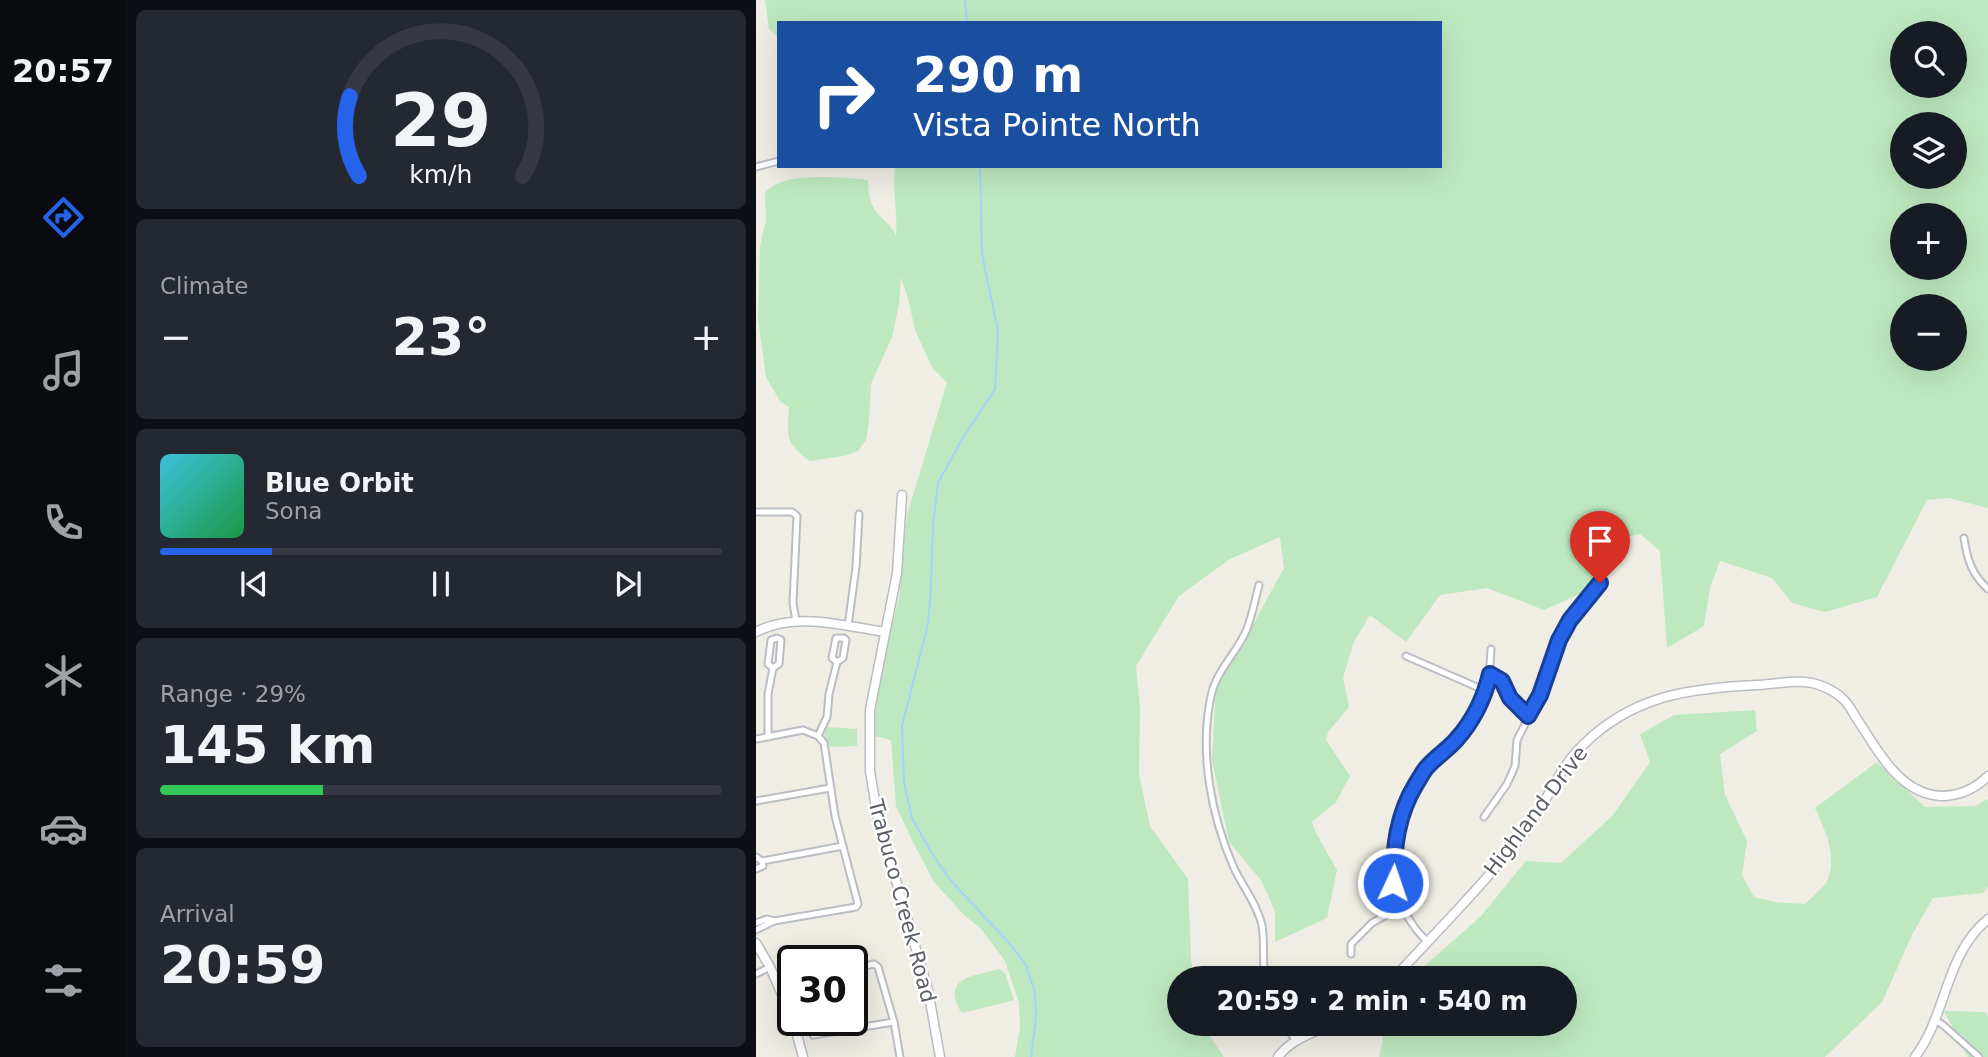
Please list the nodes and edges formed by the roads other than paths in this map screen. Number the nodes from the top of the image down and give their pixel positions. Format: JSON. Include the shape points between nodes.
{"nodes":[{"id":1,"x":777,"y":162,"type":"edge"},
{"id":2,"x":756,"y":167,"type":"edge"},
{"id":3,"x":902,"y":495,"type":"dead end"},
{"id":4,"x":756,"y":512,"type":"edge"},
{"id":5,"x":859,"y":514,"type":"dead end"},
{"id":6,"x":1964,"y":538,"type":"dead end"},
{"id":7,"x":1600,"y":583,"type":"dead end"},
{"id":8,"x":1259,"y":585,"type":"dead end"},
{"id":9,"x":1988,"y":589,"type":"edge"},
{"id":10,"x":796,"y":621,"type":"junction"},
{"id":11,"x":848,"y":626,"type":"junction"},
{"id":12,"x":756,"y":632,"type":"edge"},
{"id":13,"x":885,"y":632,"type":"junction"},
{"id":14,"x":1491,"y":649,"type":"dead end"},
{"id":15,"x":1406,"y":656,"type":"dead end"},
{"id":16,"x":837,"y":662,"type":"dead end"},
{"id":17,"x":773,"y":668,"type":"junction"},
{"id":18,"x":1490,"y":674,"type":"junction"},
{"id":19,"x":1486,"y":691,"type":"junction"},
{"id":20,"x":1528,"y":716,"type":"junction"},
{"id":21,"x":818,"y":736,"type":"junction"},
{"id":22,"x":768,"y":737,"type":"junction"},
{"id":23,"x":756,"y":739,"type":"edge"},
{"id":24,"x":1988,"y":776,"type":"edge"},
{"id":25,"x":830,"y":788,"type":"junction"},
{"id":26,"x":756,"y":801,"type":"edge"},
{"id":27,"x":1484,"y":817,"type":"dead end"},
{"id":28,"x":843,"y":846,"type":"junction"},
{"id":29,"x":756,"y":857,"type":"edge"},
{"id":30,"x":762,"y":861,"type":"junction"},
{"id":31,"x":756,"y":869,"type":"edge"},
{"id":32,"x":1402,"y":906,"type":"junction"},
{"id":33,"x":1988,"y":919,"type":"edge"},
{"id":34,"x":774,"y":921,"type":"junction"},
{"id":35,"x":756,"y":923,"type":"edge"},
{"id":36,"x":756,"y":930,"type":"edge"},
{"id":37,"x":1427,"y":941,"type":"junction"},
{"id":38,"x":756,"y":943,"type":"edge"},
{"id":39,"x":1351,"y":954,"type":"dead end"},
{"id":40,"x":868,"y":965,"type":"edge"},
{"id":41,"x":1263,"y":966,"type":"edge"},
{"id":42,"x":1405,"y":966,"type":"edge"},
{"id":43,"x":770,"y":967,"type":"junction"},
{"id":44,"x":756,"y":974,"type":"edge"},
{"id":45,"x":777,"y":983,"type":"edge"},
{"id":46,"x":1934,"y":1019,"type":"junction"},
{"id":47,"x":894,"y":1022,"type":"junction"},
{"id":48,"x":868,"y":1026,"type":"edge"},
{"id":49,"x":797,"y":1036,"type":"edge"},
{"id":50,"x":1292,"y":1036,"type":"edge"},
{"id":51,"x":1304,"y":1036,"type":"edge"},
{"id":52,"x":1295,"y":1040,"type":"junction"},
{"id":53,"x":803,"y":1057,"type":"edge"},
{"id":54,"x":900,"y":1057,"type":"edge"},
{"id":55,"x":940,"y":1057,"type":"edge"},
{"id":56,"x":1278,"y":1057,"type":"edge"},
{"id":57,"x":1914,"y":1057,"type":"edge"},
{"id":58,"x":1979,"y":1057,"type":"edge"}],
"edges":[{"from":1,"to":2,"type":"street"},
{"from":3,"to":13,"type":"street","name":"Trabuco Creek Road","via":[[897,573]]},
{"from":4,"to":10,"type":"street","via":[[796,513]]},
{"from":5,"to":11,"type":"street"},
{"from":6,"to":9,"type":"street","via":[[1972,571]]},
{"from":7,"to":20,"type":"street","via":[[1559,640]]},
{"from":8,"to":41,"type":"street","via":[[1246,631],[1212,692],[1206,721],[1214,808],[1222,839],[1262,926]]},
{"from":10,"to":11,"type":"street"},
{"from":10,"to":12,"type":"street"},
{"from":11,"to":13,"type":"street"},
{"from":13,"to":55,"type":"street","name":"Trabuco Creek Road","via":[[870,710],[873,796],[928,990]]},
{"from":14,"to":18,"type":"street"},
{"from":15,"to":19,"type":"street"},
{"from":16,"to":21,"type":"street","via":[[827,717]]},
{"from":17,"to":17,"type":"street","via":[[768,664],[770,647],[771,640],[777,638],[781,640],[779,664]]},
{"from":17,"to":22,"type":"street"},
{"from":18,"to":19,"type":"street"},
{"from":18,"to":20,"type":"street","via":[[1502,681],[1510,698]]},
{"from":19,"to":32,"type":"street","via":[[1476,714],[1426,768],[1406,801],[1397,828],[1393,883]]},
{"from":20,"to":27,"type":"street","via":[[1517,740],[1515,766],[1507,785]]},
{"from":21,"to":22,"type":"street","via":[[803,730]]},
{"from":21,"to":25,"type":"street","via":[[826,748]]},
{"from":22,"to":23,"type":"street"},
{"from":24,"to":37,"type":"street","name":"Highland Drive","via":[[1954,795],[1936,796],[1915,789],[1894,772],[1844,699],[1816,684],[1715,687],[1670,695],[1615,720],[1583,745],[1526,831]]},
{"from":25,"to":26,"type":"street"},
{"from":25,"to":28,"type":"street"},
{"from":28,"to":30,"type":"street"},
{"from":28,"to":34,"type":"street","via":[[856,907]]},
{"from":29,"to":30,"type":"street"},
{"from":30,"to":31,"type":"street","via":[[763,866]]},
{"from":32,"to":37,"type":"street"},
{"from":32,"to":39,"type":"street","via":[[1372,923],[1351,944]]},
{"from":33,"to":46,"type":"street","via":[[1960,953]]},
{"from":34,"to":35,"type":"street"},
{"from":34,"to":36,"type":"street"},
{"from":37,"to":42,"type":"street","name":"Highland Drive"},
{"from":38,"to":43,"type":"street"},
{"from":40,"to":47,"type":"street","via":[[878,967]]},
{"from":43,"to":44,"type":"street"},
{"from":43,"to":45,"type":"street"},
{"from":46,"to":57,"type":"street"},
{"from":46,"to":58,"type":"street"},
{"from":47,"to":48,"type":"street"},
{"from":47,"to":54,"type":"street"},
{"from":49,"to":53,"type":"street"},
{"from":50,"to":52,"type":"street"},
{"from":51,"to":52,"type":"street"},
{"from":52,"to":56,"type":"street"}]}
